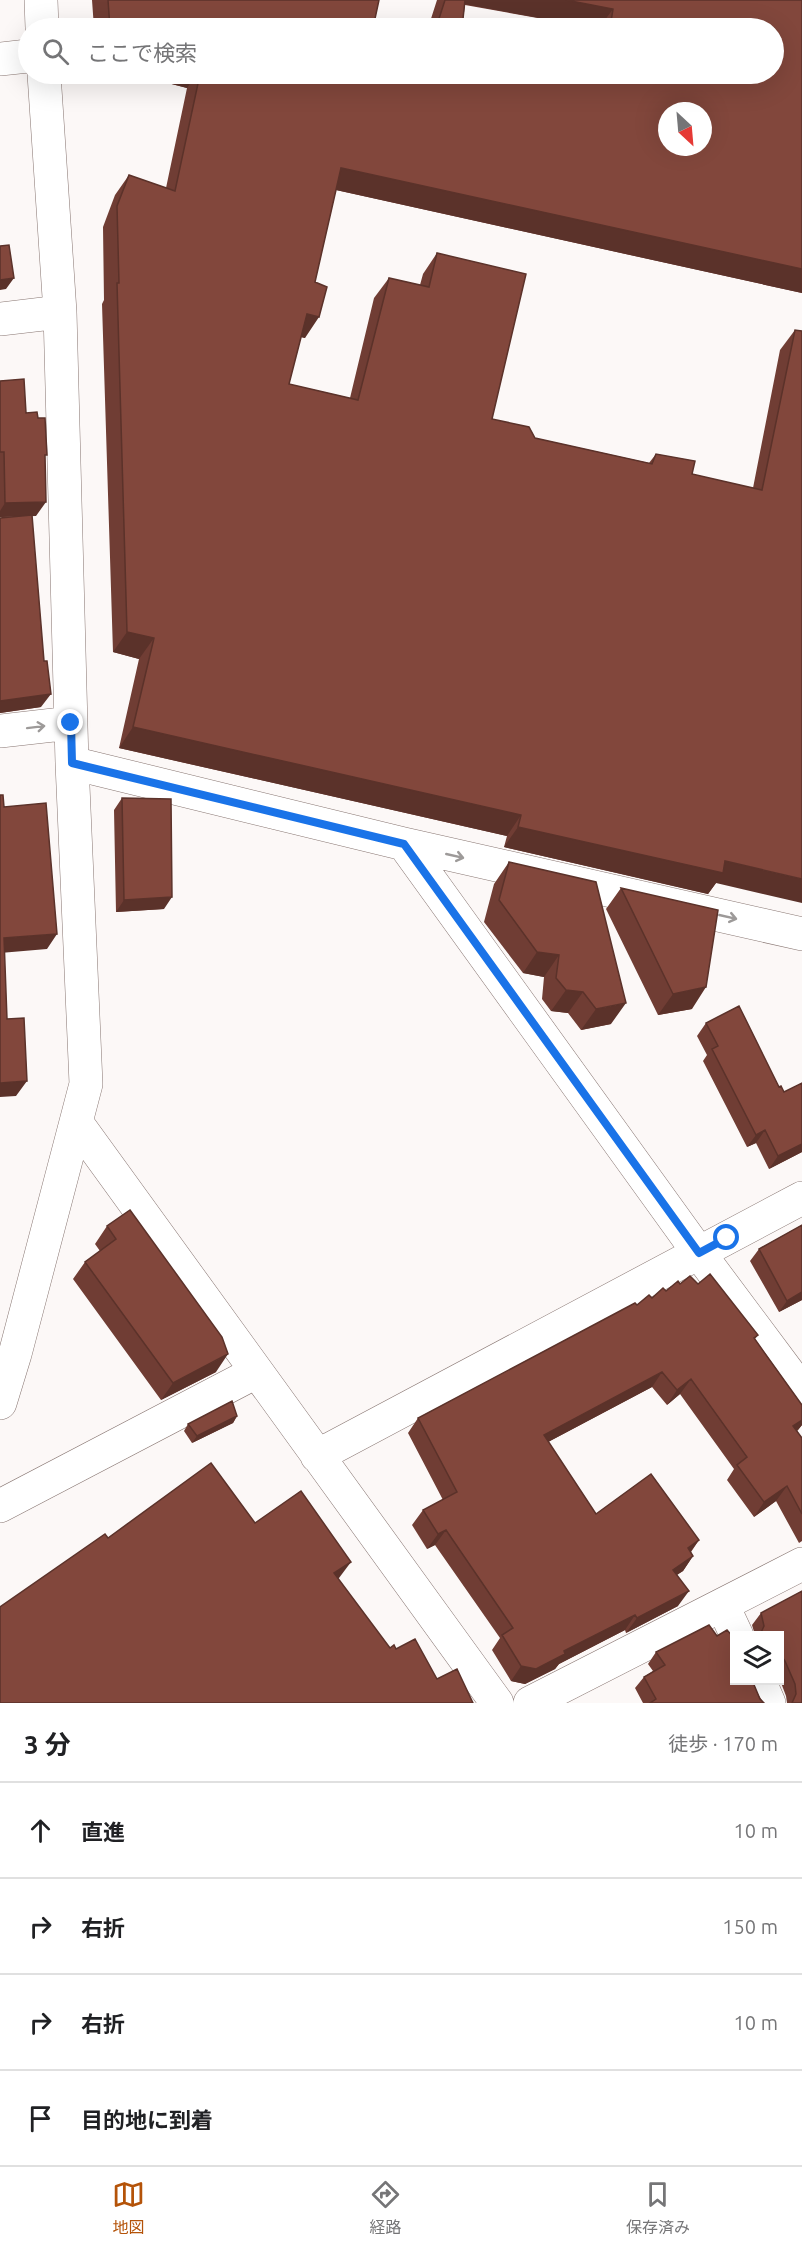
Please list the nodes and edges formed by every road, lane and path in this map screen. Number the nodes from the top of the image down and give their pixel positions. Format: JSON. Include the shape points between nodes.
{"nodes":[{"id":1,"x":41,"y":0,"type":"edge"},
{"id":2,"x":42,"y":18,"type":"edge"},
{"id":3,"x":18,"y":57,"type":"edge"},
{"id":4,"x":0,"y":59,"type":"edge"},
{"id":5,"x":45,"y":84,"type":"edge"},
{"id":6,"x":60,"y":312,"type":"junction"},
{"id":7,"x":0,"y":319,"type":"edge"},
{"id":8,"x":71,"y":723,"type":"junction"},
{"id":9,"x":0,"y":731,"type":"edge"},
{"id":10,"x":72,"y":763,"type":"junction"},
{"id":11,"x":404,"y":844,"type":"junction"},
{"id":12,"x":802,"y":934,"type":"edge"},
{"id":13,"x":76,"y":1122,"type":"junction"},
{"id":14,"x":802,"y":1198,"type":"edge"},
{"id":15,"x":699,"y":1253,"type":"junction"},
{"id":16,"x":255,"y":1372,"type":"junction"},
{"id":17,"x":802,"y":1390,"type":"edge"},
{"id":18,"x":0,"y":1403,"type":"edge"},
{"id":19,"x":316,"y":1456,"type":"junction"},
{"id":20,"x":0,"y":1506,"type":"edge"},
{"id":21,"x":802,"y":1564,"type":"edge"},
{"id":22,"x":723,"y":1606,"type":"junction"},
{"id":23,"x":735,"y":1631,"type":"edge"},
{"id":24,"x":761,"y":1685,"type":"edge"},
{"id":25,"x":498,"y":1703,"type":"edge"},
{"id":26,"x":530,"y":1703,"type":"edge"},
{"id":27,"x":770,"y":1703,"type":"edge"}],
"edges":[{"from":1,"to":2,"type":"street"},
{"from":3,"to":4,"type":"street"},
{"from":5,"to":6,"type":"street"},
{"from":6,"to":7,"type":"street"},
{"from":6,"to":8,"type":"street"},
{"from":9,"to":8,"type":"street","one_way":true},
{"from":8,"to":10,"type":"street"},
{"from":10,"to":11,"type":"street"},
{"from":10,"to":13,"type":"street","via":[[86,1084]]},
{"from":11,"to":12,"type":"street","one_way":true},
{"from":11,"to":15,"type":"street"},
{"from":13,"to":16,"type":"street"},
{"from":13,"to":18,"type":"street"},
{"from":14,"to":15,"type":"street"},
{"from":15,"to":17,"type":"street"},
{"from":15,"to":19,"type":"street"},
{"from":16,"to":19,"type":"street"},
{"from":16,"to":20,"type":"street"},
{"from":19,"to":25,"type":"street"},
{"from":21,"to":22,"type":"street"},
{"from":22,"to":23,"type":"street"},
{"from":22,"to":26,"type":"street"},
{"from":24,"to":27,"type":"street"}]}
